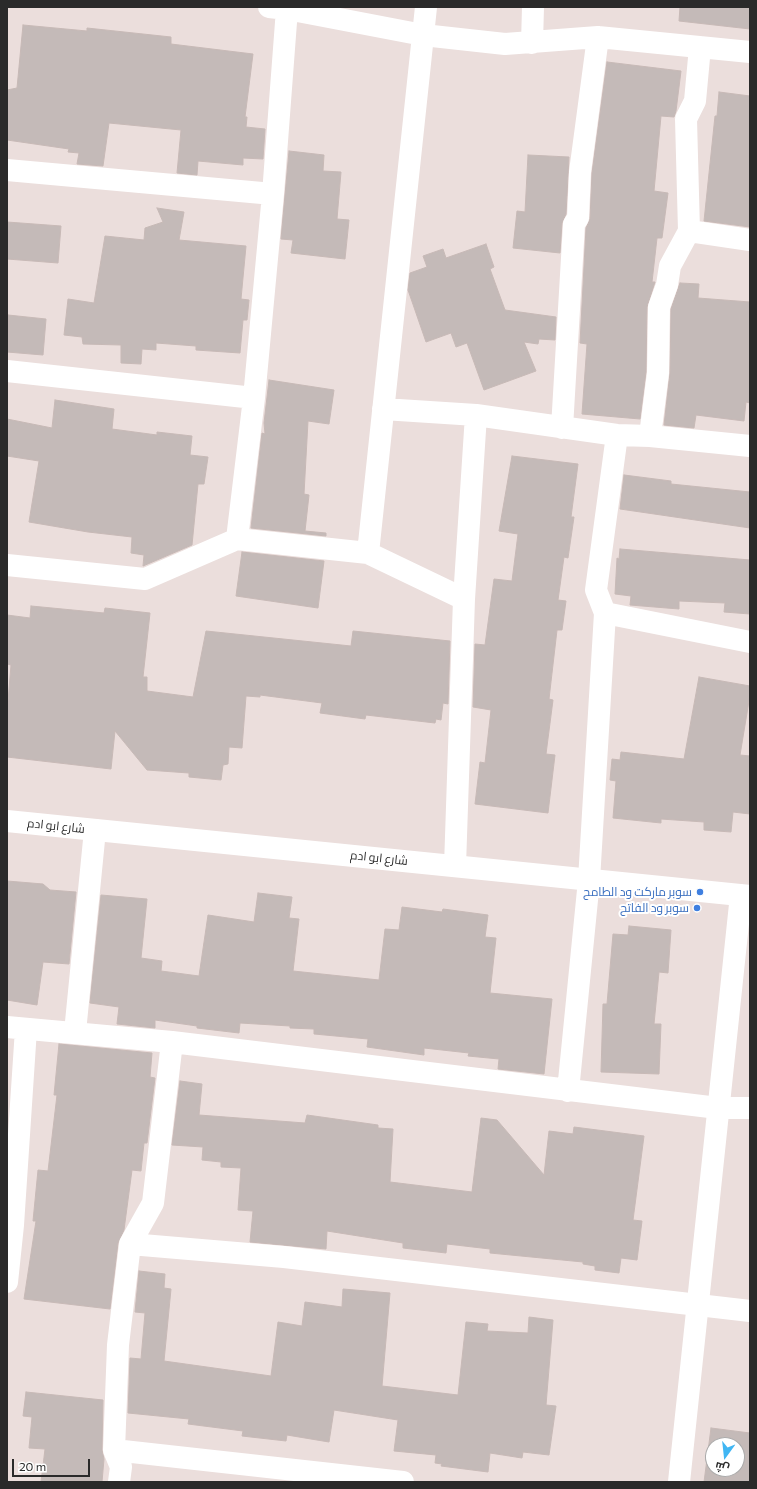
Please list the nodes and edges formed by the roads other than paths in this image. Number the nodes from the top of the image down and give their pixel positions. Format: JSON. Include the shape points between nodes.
{"nodes":[{"id":1,"x":426,"y":7,"type":"edge"},
{"id":2,"x":533,"y":7,"type":"edge"},
{"id":3,"x":278,"y":8,"type":"edge"},
{"id":4,"x":423,"y":35,"type":"junction"},
{"id":5,"x":598,"y":37,"type":"junction"},
{"id":6,"x":532,"y":43,"type":"junction"},
{"id":7,"x":700,"y":47,"type":"junction"},
{"id":8,"x":750,"y":52,"type":"edge"},
{"id":9,"x":7,"y":170,"type":"edge"},
{"id":10,"x":273,"y":194,"type":"junction"},
{"id":11,"x":688,"y":231,"type":"junction"},
{"id":12,"x":750,"y":240,"type":"edge"},
{"id":13,"x":7,"y":371,"type":"edge"},
{"id":14,"x":254,"y":398,"type":"junction"},
{"id":15,"x":383,"y":409,"type":"junction"},
{"id":16,"x":476,"y":415,"type":"junction"},
{"id":17,"x":562,"y":428,"type":"junction"},
{"id":18,"x":617,"y":435,"type":"junction"},
{"id":19,"x":650,"y":436,"type":"junction"},
{"id":20,"x":750,"y":446,"type":"edge"},
{"id":21,"x":237,"y":539,"type":"junction"},
{"id":22,"x":368,"y":553,"type":"junction"},
{"id":23,"x":7,"y":565,"type":"edge"},
{"id":24,"x":464,"y":599,"type":"junction"},
{"id":25,"x":605,"y":613,"type":"junction"},
{"id":26,"x":750,"y":642,"type":"edge"},
{"id":27,"x":7,"y":821,"type":"edge"},
{"id":28,"x":95,"y":830,"type":"junction"},
{"id":29,"x":455,"y":866,"type":"junction"},
{"id":30,"x":589,"y":880,"type":"junction"},
{"id":31,"x":745,"y":896,"type":"edge"},
{"id":32,"x":17,"y":1028,"type":"edge"},
{"id":33,"x":75,"y":1032,"type":"junction"},
{"id":34,"x":172,"y":1042,"type":"junction"},
{"id":35,"x":568,"y":1091,"type":"junction"},
{"id":36,"x":718,"y":1108,"type":"junction"},
{"id":37,"x":750,"y":1108,"type":"edge"},
{"id":38,"x":10,"y":1224,"type":"edge"},
{"id":39,"x":130,"y":1244,"type":"junction"},
{"id":40,"x":7,"y":1282,"type":"edge"},
{"id":41,"x":698,"y":1305,"type":"junction"},
{"id":42,"x":750,"y":1311,"type":"edge"},
{"id":43,"x":114,"y":1450,"type":"junction"},
{"id":44,"x":119,"y":1482,"type":"edge"},
{"id":45,"x":403,"y":1482,"type":"edge"},
{"id":46,"x":679,"y":1482,"type":"edge"}],
"edges":[{"from":1,"to":4,"type":"street"},
{"from":2,"to":6,"type":"street"},
{"from":3,"to":4,"type":"street"},
{"from":3,"to":10,"type":"street"},
{"from":4,"to":6,"type":"street","via":[[505,44]]},
{"from":4,"to":15,"type":"street"},
{"from":5,"to":6,"type":"street"},
{"from":5,"to":7,"type":"street"},
{"from":5,"to":17,"type":"street","via":[[580,172],[578,218],[574,224]]},
{"from":7,"to":8,"type":"street"},
{"from":7,"to":11,"type":"street","via":[[695,101],[686,119]]},
{"from":9,"to":10,"type":"street"},
{"from":10,"to":14,"type":"street"},
{"from":11,"to":12,"type":"street"},
{"from":11,"to":19,"type":"street","via":[[670,266],[660,307],[658,373]]},
{"from":13,"to":14,"type":"street"},
{"from":14,"to":21,"type":"street"},
{"from":15,"to":16,"type":"street"},
{"from":15,"to":22,"type":"street"},
{"from":16,"to":17,"type":"street"},
{"from":16,"to":24,"type":"street"},
{"from":17,"to":18,"type":"street"},
{"from":18,"to":19,"type":"street"},
{"from":18,"to":25,"type":"street","via":[[596,590]]},
{"from":19,"to":20,"type":"street"},
{"from":21,"to":22,"type":"street"},
{"from":21,"to":23,"type":"street","via":[[145,579]]},
{"from":22,"to":24,"type":"street"},
{"from":24,"to":29,"type":"street"},
{"from":25,"to":26,"type":"street"},
{"from":25,"to":30,"type":"street"},
{"from":27,"to":28,"type":"street","name":"شارع ابو ادم"},
{"from":28,"to":29,"type":"street","name":"شارع ابو ادم"},
{"from":28,"to":33,"type":"street"},
{"from":29,"to":30,"type":"street","name":"شارع ابو ادم"},
{"from":30,"to":31,"type":"street","name":"شارع ابو ادم"},
{"from":30,"to":35,"type":"street"},
{"from":31,"to":36,"type":"street"},
{"from":32,"to":33,"type":"street"},
{"from":32,"to":38,"type":"street"},
{"from":33,"to":34,"type":"street"},
{"from":34,"to":35,"type":"street"},
{"from":34,"to":39,"type":"street","via":[[153,1203]]},
{"from":35,"to":36,"type":"street"},
{"from":36,"to":37,"type":"street"},
{"from":36,"to":41,"type":"street"},
{"from":38,"to":40,"type":"street"},
{"from":39,"to":41,"type":"street","via":[[284,1257]]},
{"from":39,"to":43,"type":"street","via":[[118,1345]]},
{"from":41,"to":42,"type":"street"},
{"from":41,"to":46,"type":"street"},
{"from":43,"to":44,"type":"street","via":[[121,1467]]},
{"from":43,"to":45,"type":"street"}]}
